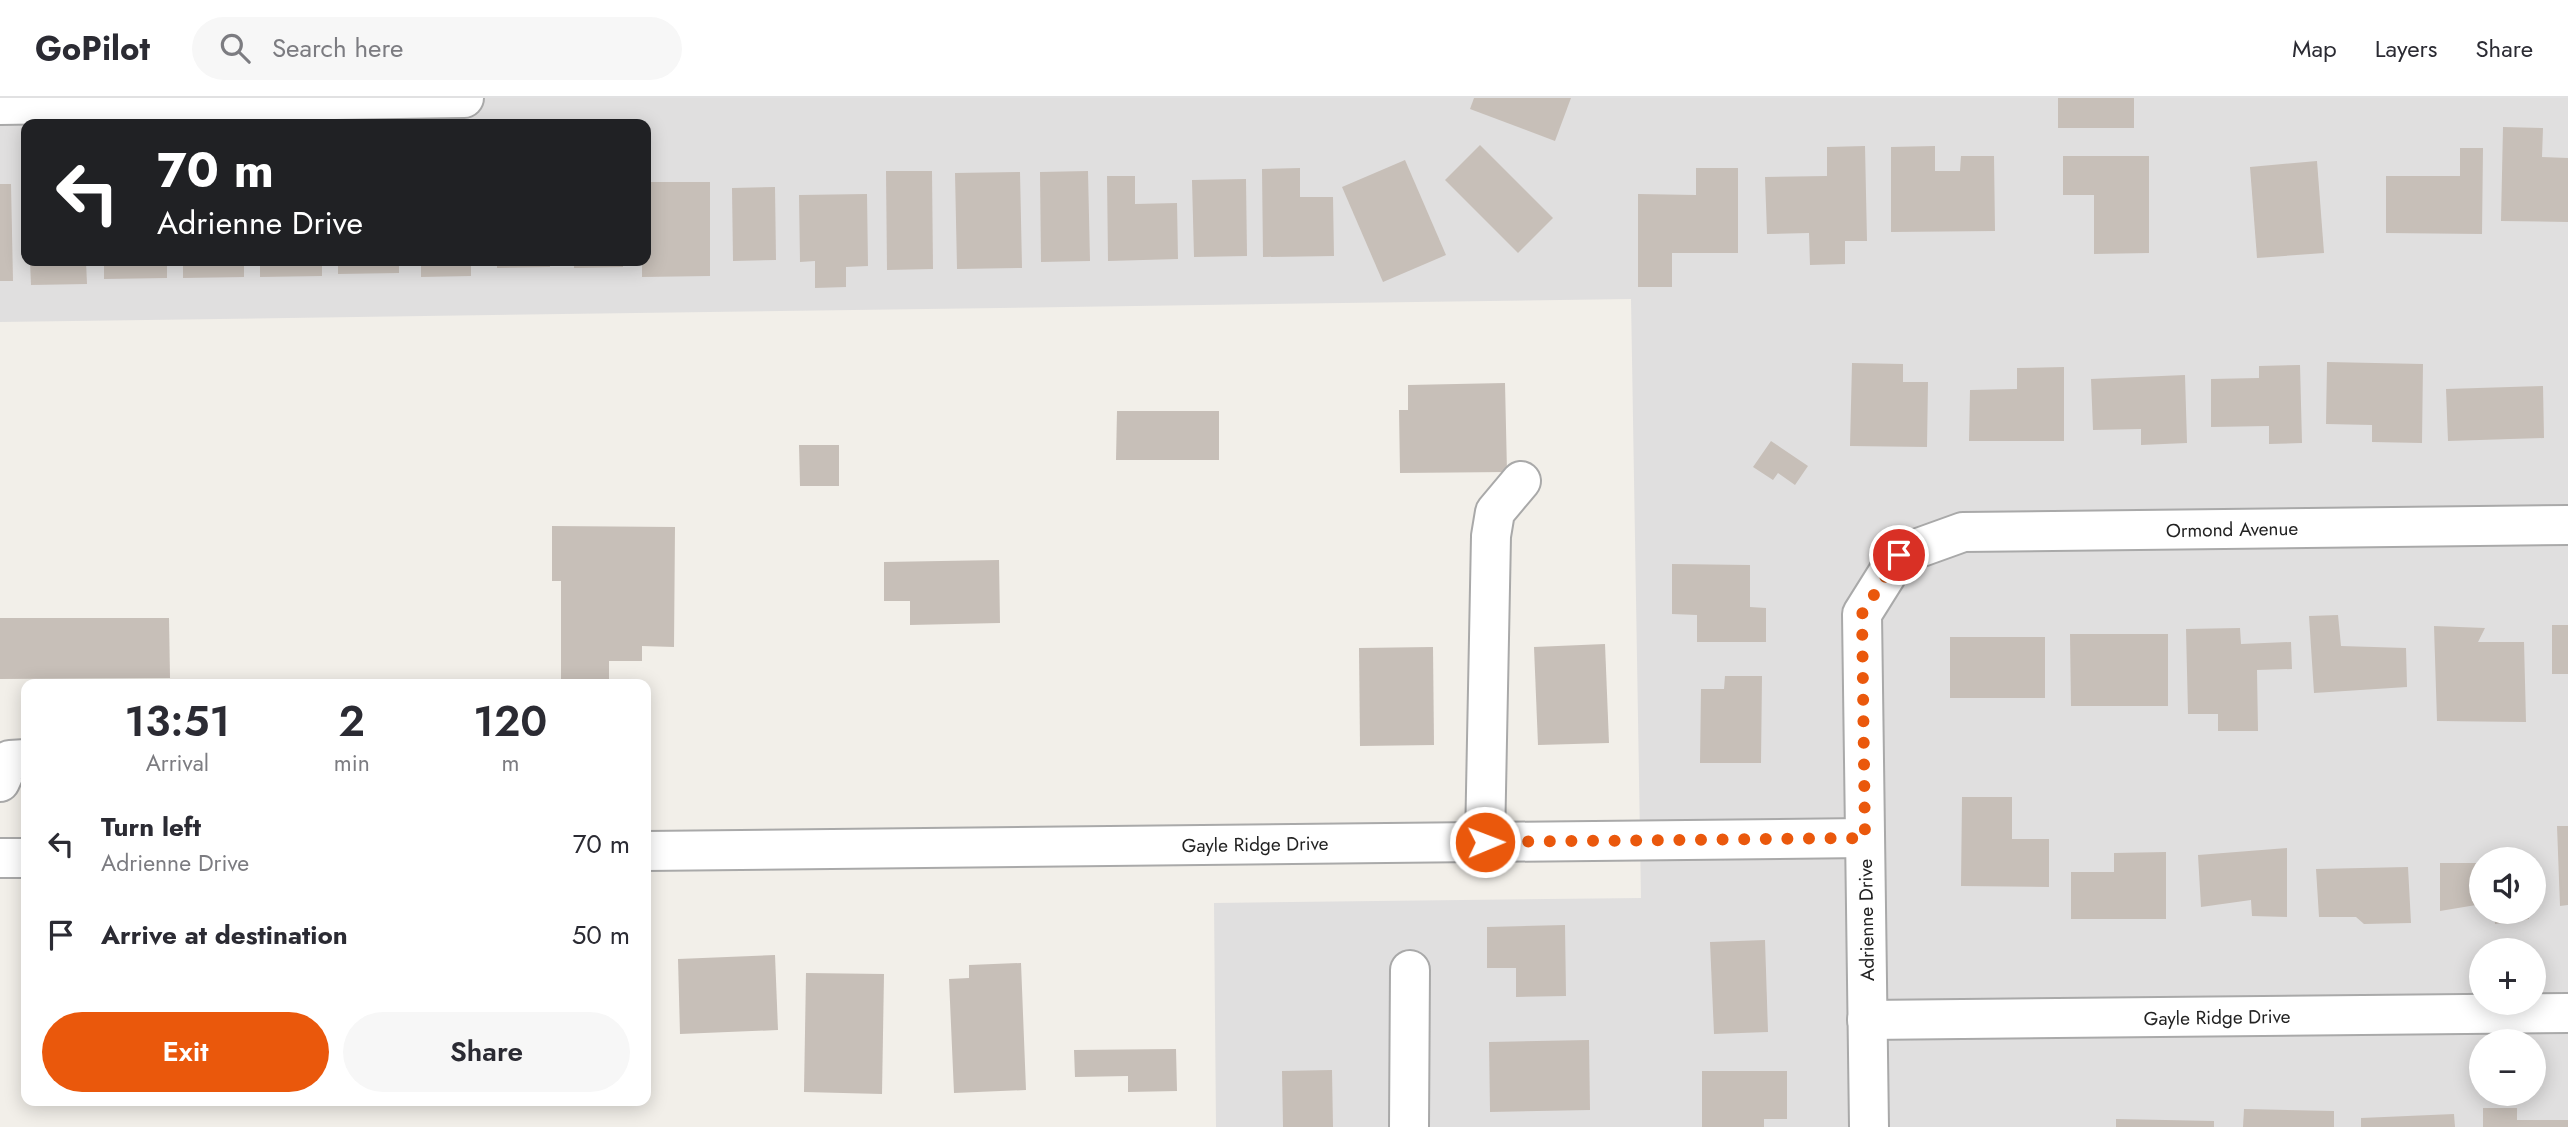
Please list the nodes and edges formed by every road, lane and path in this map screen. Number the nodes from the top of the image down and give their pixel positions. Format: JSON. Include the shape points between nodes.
{"nodes":[{"id":1,"x":429,"y":98,"type":"edge"},
{"id":2,"x":464,"y":98,"type":"edge"},
{"id":3,"x":0,"y":106,"type":"edge"},
{"id":4,"x":1521,"y":481,"type":"dead end"},
{"id":5,"x":2568,"y":525,"type":"edge"},
{"id":6,"x":1899,"y":555,"type":"joint"},
{"id":7,"x":21,"y":759,"type":"edge"},
{"id":8,"x":0,"y":782,"type":"edge"},
{"id":9,"x":1865,"y":838,"type":"junction"},
{"id":10,"x":1485,"y":842,"type":"junction"},
{"id":11,"x":651,"y":851,"type":"edge"},
{"id":12,"x":0,"y":858,"type":"edge"},
{"id":13,"x":21,"y":858,"type":"edge"},
{"id":14,"x":1410,"y":970,"type":"dead end"},
{"id":15,"x":2568,"y":1013,"type":"edge"},
{"id":16,"x":1867,"y":1020,"type":"junction"},
{"id":17,"x":1409,"y":1127,"type":"edge"},
{"id":18,"x":1869,"y":1127,"type":"edge"}],
"edges":[{"from":1,"to":2,"type":"street"},
{"from":1,"to":3,"type":"street"},
{"from":4,"to":10,"type":"street","via":[[1495,512],[1491,536]]},
{"from":5,"to":6,"type":"street","name":"Ormond Avenue","via":[[1963,532]]},
{"from":6,"to":9,"type":"street","name":"Adrienne Drive","via":[[1862,614]]},
{"from":7,"to":8,"type":"street","via":[[10,760]]},
{"from":9,"to":10,"type":"street","name":"Gayle Ridge Drive"},
{"from":9,"to":16,"type":"street","name":"Adrienne Drive"},
{"from":10,"to":11,"type":"street","name":"Gayle Ridge Drive"},
{"from":12,"to":13,"type":"street"},
{"from":14,"to":17,"type":"street"},
{"from":15,"to":16,"type":"street","name":"Gayle Ridge Drive"},
{"from":16,"to":18,"type":"street","name":"Adrienne Drive"}]}
